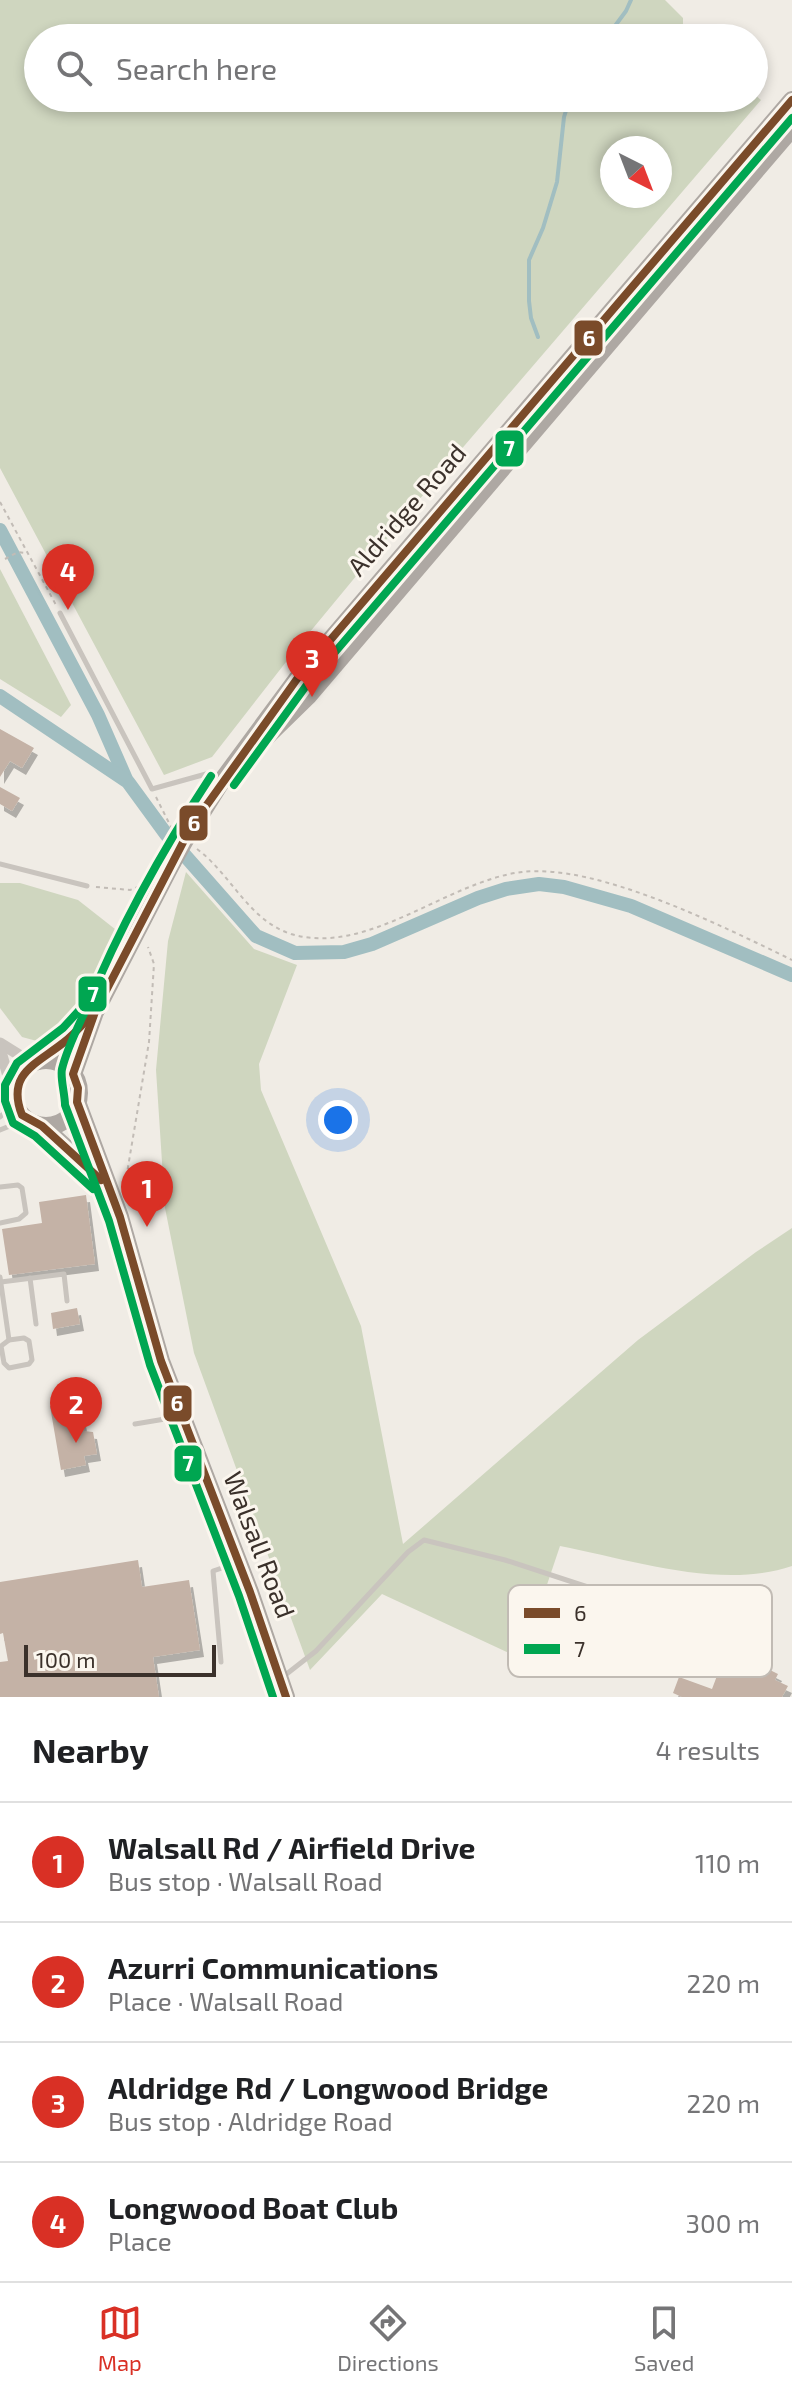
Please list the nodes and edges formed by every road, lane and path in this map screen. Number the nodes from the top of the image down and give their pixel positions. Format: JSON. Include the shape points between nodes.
{"nodes":[{"id":1,"x":792,"y":100,"type":"edge"},
{"id":2,"x":792,"y":128,"type":"edge"},
{"id":3,"x":648,"y":283,"type":"junction"},
{"id":4,"x":0,"y":502,"type":"edge"},
{"id":5,"x":27,"y":553,"type":"junction"},
{"id":6,"x":5,"y":559,"type":"dead end"},
{"id":7,"x":60,"y":613,"type":"joint"},
{"id":8,"x":223,"y":780,"type":"junction"},
{"id":9,"x":152,"y":789,"type":"junction"},
{"id":10,"x":185,"y":840,"type":"junction"},
{"id":11,"x":0,"y":864,"type":"edge"},
{"id":12,"x":149,"y":882,"type":"dead end"},
{"id":13,"x":87,"y":886,"type":"joint"},
{"id":14,"x":141,"y":922,"type":"junction"},
{"id":15,"x":792,"y":960,"type":"edge"},
{"id":16,"x":95,"y":1012,"type":"junction"},
{"id":17,"x":0,"y":1046,"type":"edge"},
{"id":18,"x":35,"y":1062,"type":"junction"},
{"id":19,"x":73,"y":1074,"type":"junction"},
{"id":20,"x":14,"y":1098,"type":"junction"},
{"id":21,"x":77,"y":1102,"type":"junction"},
{"id":22,"x":0,"y":1117,"type":"edge"},
{"id":23,"x":34,"y":1122,"type":"junction"},
{"id":24,"x":0,"y":1130,"type":"edge"},
{"id":25,"x":0,"y":1187,"type":"edge"},
{"id":26,"x":115,"y":1187,"type":"junction"},
{"id":27,"x":0,"y":1223,"type":"edge"},
{"id":28,"x":30,"y":1278,"type":"junction"},
{"id":29,"x":0,"y":1280,"type":"edge"},
{"id":30,"x":67,"y":1301,"type":"dead end"},
{"id":31,"x":36,"y":1324,"type":"dead end"},
{"id":32,"x":9,"y":1340,"type":"junction"},
{"id":33,"x":182,"y":1417,"type":"junction"},
{"id":34,"x":135,"y":1424,"type":"dead end"},
{"id":35,"x":238,"y":1563,"type":"junction"},
{"id":36,"x":582,"y":1585,"type":"edge"},
{"id":37,"x":221,"y":1662,"type":"dead end"},
{"id":38,"x":283,"y":1688,"type":"edge"}],
"edges":[{"from":1,"to":3,"type":"main road","name":"Aldridge Road"},
{"from":2,"to":3,"type":"main road","name":"Aldridge Road"},
{"from":3,"to":8,"type":"main road","name":"Aldridge Road","via":[[309,695]]},
{"from":4,"to":5,"type":"path"},
{"from":5,"to":6,"type":"path"},
{"from":5,"to":7,"type":"path"},
{"from":7,"to":9,"type":"lane"},
{"from":8,"to":9,"type":"lane","via":[[206,774]]},
{"from":8,"to":10,"type":"main road","name":"Aldridge Road"},
{"from":9,"to":10,"type":"path","via":[[171,829]]},
{"from":10,"to":14,"type":"main road","name":"Aldridge Road","bridge":true},
{"from":10,"to":15,"type":"path","via":[[269,922],[306,938],[326,940],[368,930],[521,872],[559,871],[632,891]]},
{"from":11,"to":13,"type":"lane"},
{"from":12,"to":13,"type":"path","via":[[130,890]]},
{"from":14,"to":16,"type":"main road","name":"Aldridge Road"},
{"from":14,"to":26,"type":"path","via":[[154,964],[149,1042]]},
{"from":16,"to":18,"type":"main road","name":"Aldridge Road"},
{"from":16,"to":19,"type":"main road","name":"Aldridge Road"},
{"from":17,"to":18,"type":"street"},
{"from":17,"to":20,"type":"street"},
{"from":18,"to":19,"type":"main road","via":[[56,1062]]},
{"from":18,"to":20,"type":"main road","via":[[17,1077]]},
{"from":19,"to":21,"type":"main road"},
{"from":20,"to":22,"type":"lane"},
{"from":20,"to":23,"type":"main road"},
{"from":21,"to":23,"type":"main road","via":[[62,1121]]},
{"from":21,"to":26,"type":"main road","name":"Walsall Road"},
{"from":23,"to":24,"type":"lane"},
{"from":23,"to":26,"type":"main road","name":"Walsall Road"},
{"from":25,"to":27,"type":"lane","via":[[22,1188],[26,1213]]},
{"from":26,"to":33,"type":"main road","name":"Walsall Road","via":[[161,1361]]},
{"from":28,"to":29,"type":"lane"},
{"from":28,"to":30,"type":"lane","via":[[64,1274]]},
{"from":28,"to":31,"type":"lane"},
{"from":29,"to":32,"type":"lane"},
{"from":32,"to":32,"type":"lane","via":[[1,1346],[4,1363],[9,1368],[29,1364],[29,1341]]},
{"from":33,"to":34,"type":"lane"},
{"from":33,"to":35,"type":"main road","name":"Walsall Road"},
{"from":35,"to":37,"type":"lane","via":[[213,1571]]},
{"from":35,"to":38,"type":"main road","name":"Walsall Road"},
{"from":36,"to":38,"type":"lane","via":[[424,1540]]}]}
